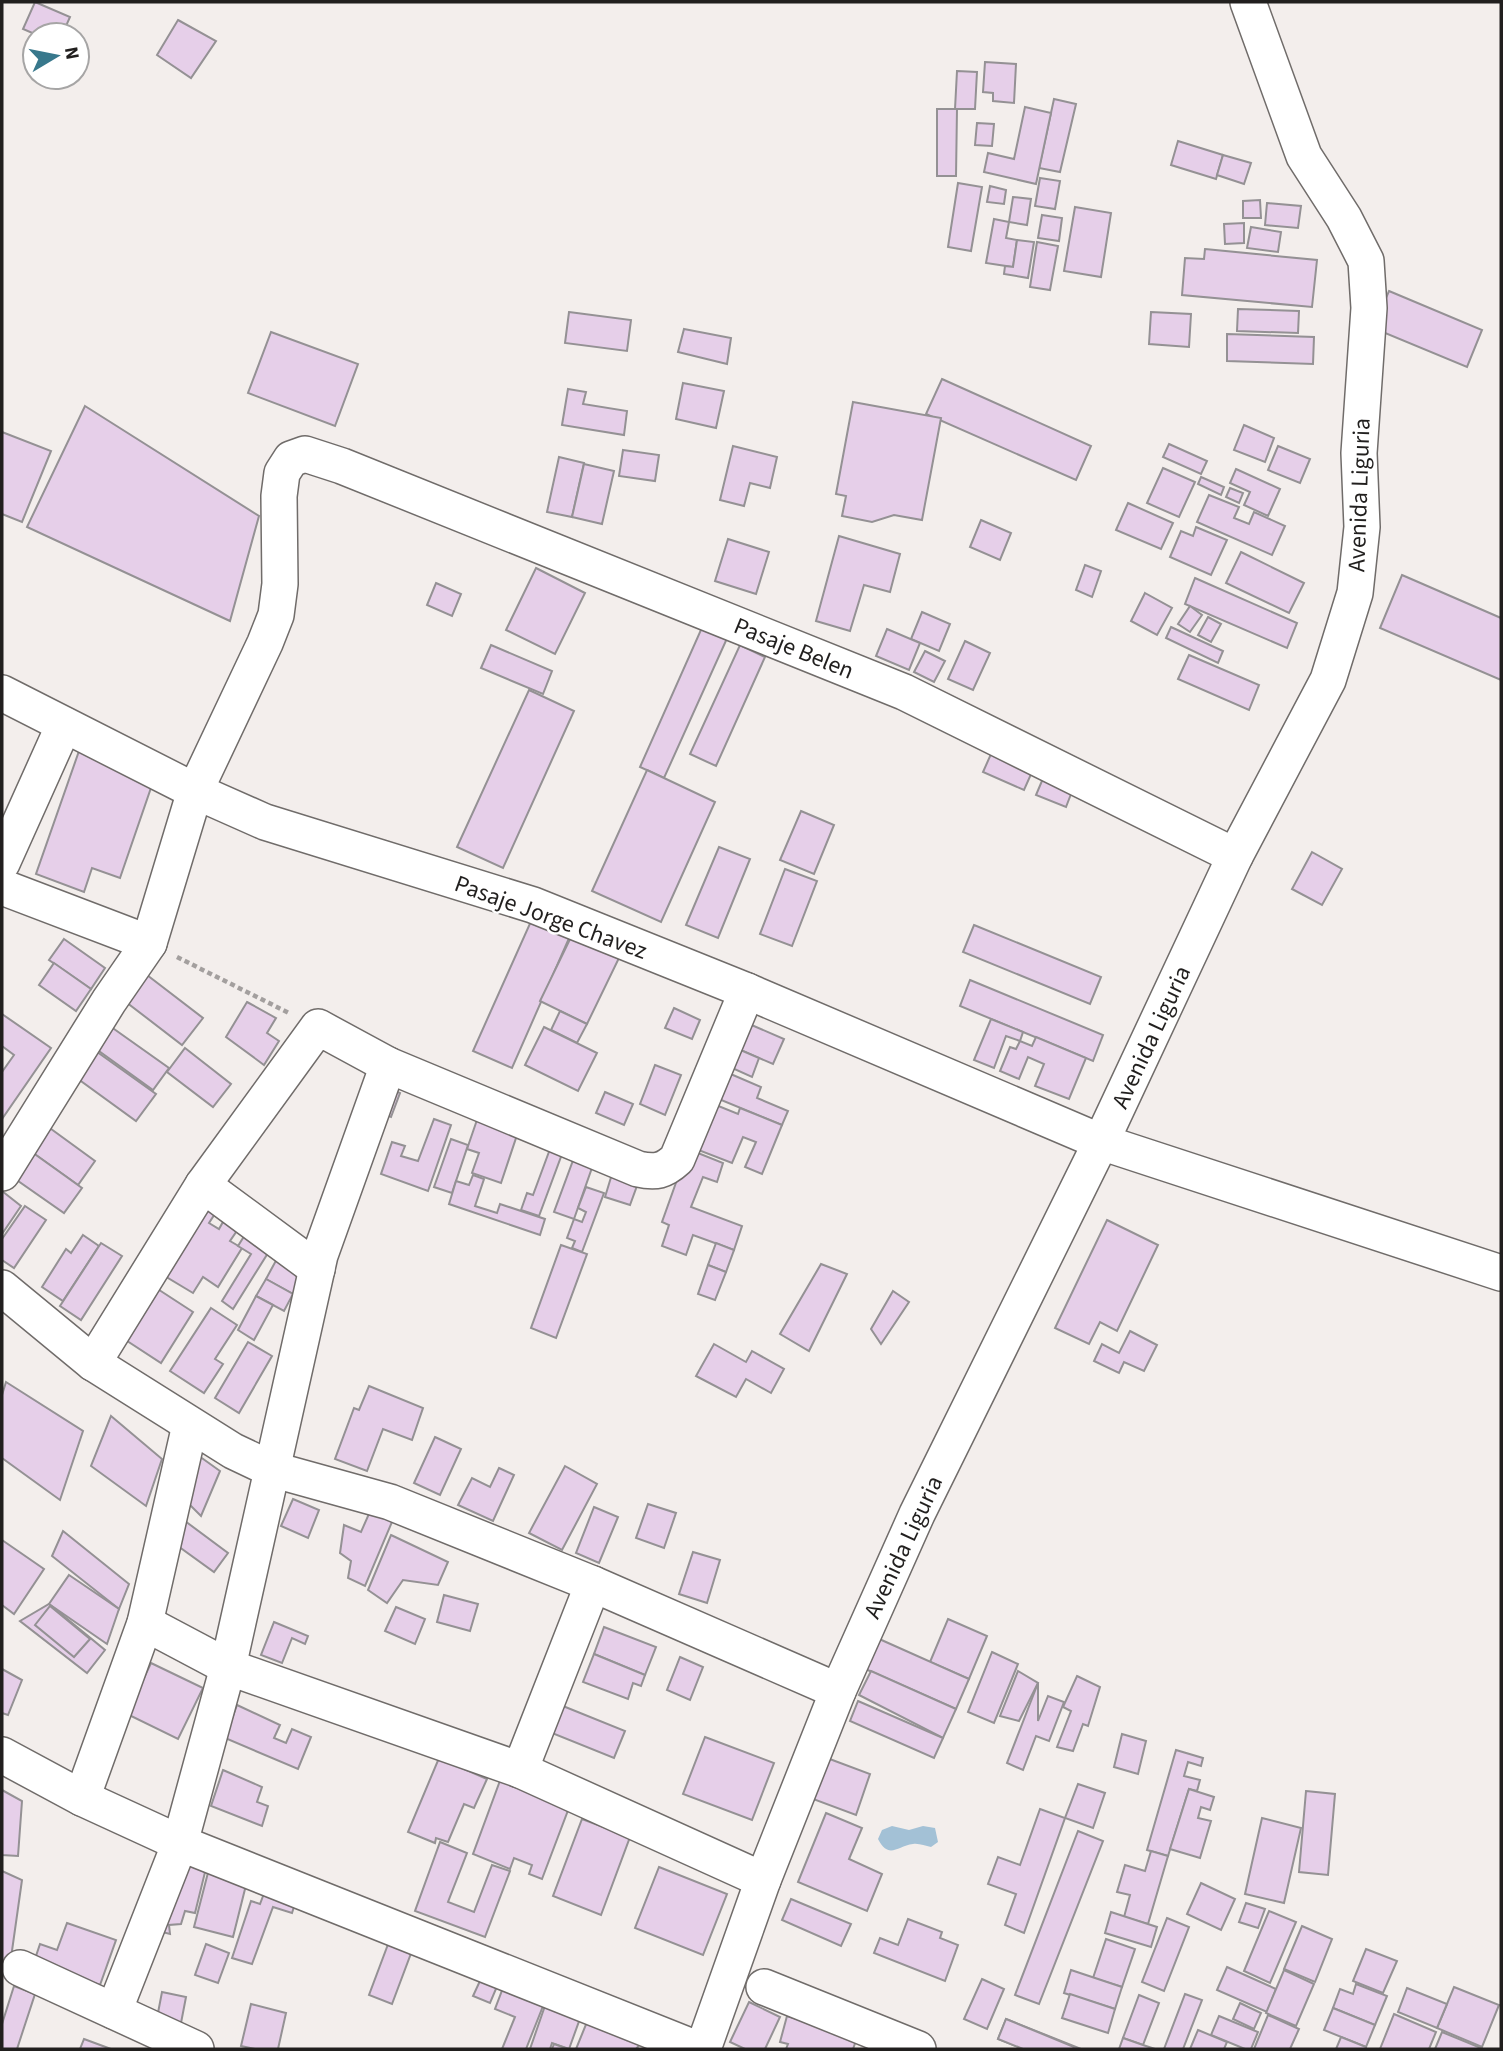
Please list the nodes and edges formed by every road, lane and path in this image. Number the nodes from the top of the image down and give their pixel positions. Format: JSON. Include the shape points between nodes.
{"nodes":[{"id":1,"x":1248,"y":2,"type":"edge"},
{"id":2,"x":2,"y":693,"type":"edge"},
{"id":3,"x":64,"y":725,"type":"junction"},
{"id":4,"x":195,"y":791,"type":"junction"},
{"id":5,"x":1235,"y":856,"type":"junction"},
{"id":6,"x":2,"y":863,"type":"edge"},
{"id":7,"x":2,"y":887,"type":"edge"},
{"id":8,"x":149,"y":943,"type":"junction"},
{"id":9,"x":747,"y":991,"type":"junction"},
{"id":10,"x":318,"y":1027,"type":"junction"},
{"id":11,"x":388,"y":1065,"type":"junction"},
{"id":12,"x":1101,"y":1142,"type":"junction"},
{"id":13,"x":2,"y":1174,"type":"edge"},
{"id":14,"x":203,"y":1185,"type":"junction"},
{"id":15,"x":317,"y":1269,"type":"junction"},
{"id":16,"x":1501,"y":1273,"type":"edge"},
{"id":17,"x":2,"y":1289,"type":"edge"},
{"id":18,"x":93,"y":1363,"type":"junction"},
{"id":19,"x":190,"y":1425,"type":"junction"},
{"id":20,"x":271,"y":1469,"type":"junction"},
{"id":21,"x":593,"y":1584,"type":"junction"},
{"id":22,"x":145,"y":1623,"type":"junction"},
{"id":23,"x":228,"y":1667,"type":"junction"},
{"id":24,"x":838,"y":1691,"type":"junction"},
{"id":25,"x":2,"y":1755,"type":"edge"},
{"id":26,"x":520,"y":1770,"type":"junction"},
{"id":27,"x":82,"y":1798,"type":"junction"},
{"id":28,"x":180,"y":1843,"type":"junction"},
{"id":29,"x":763,"y":1880,"type":"junction"},
{"id":30,"x":20,"y":1968,"type":"dead end"},
{"id":31,"x":764,"y":1987,"type":"dead end"},
{"id":32,"x":114,"y":2011,"type":"junction"},
{"id":33,"x":196,"y":2049,"type":"edge"},
{"id":34,"x":697,"y":2049,"type":"edge"},
{"id":35,"x":703,"y":2049,"type":"edge"},
{"id":36,"x":918,"y":2049,"type":"edge"}],
"edges":[{"from":1,"to":5,"type":"street","name":"Avenida Liguria","via":[[1304,156],[1366,261],[1368,308],[1359,453],[1362,527],[1355,593],[1328,680]]},
{"from":2,"to":3,"type":"street","name":"Pasaje Jorge Chavez"},
{"from":3,"to":4,"type":"street","name":"Pasaje Jorge Chavez"},
{"from":3,"to":6,"type":"street"},
{"from":4,"to":5,"type":"street","name":"Pasaje Belen","via":[[276,615],[282,473],[292,459],[305,454],[904,692]]},
{"from":4,"to":8,"type":"street"},
{"from":4,"to":9,"type":"street","name":"Pasaje Jorge Chavez","via":[[265,822],[533,905]]},
{"from":5,"to":12,"type":"street","name":"Avenida Liguria"},
{"from":7,"to":8,"type":"street"},
{"from":8,"to":10,"type":"path"},
{"from":8,"to":13,"type":"street"},
{"from":9,"to":11,"type":"street","via":[[677,1158],[666,1169],[653,1172]]},
{"from":9,"to":12,"type":"street","name":"Pasaje Jorge Chavez"},
{"from":10,"to":11,"type":"street"},
{"from":10,"to":14,"type":"street"},
{"from":11,"to":15,"type":"street"},
{"from":12,"to":16,"type":"street","name":"Pasaje Jorge Chavez"},
{"from":12,"to":24,"type":"street","name":"Avenida Liguria","via":[[917,1514]]},
{"from":14,"to":15,"type":"street"},
{"from":14,"to":18,"type":"street"},
{"from":15,"to":20,"type":"street"},
{"from":17,"to":18,"type":"street"},
{"from":18,"to":19,"type":"street"},
{"from":19,"to":20,"type":"street"},
{"from":19,"to":22,"type":"street"},
{"from":20,"to":21,"type":"street","via":[[390,1502]]},
{"from":20,"to":23,"type":"street"},
{"from":21,"to":24,"type":"street"},
{"from":21,"to":26,"type":"street"},
{"from":22,"to":23,"type":"street"},
{"from":22,"to":27,"type":"street"},
{"from":23,"to":26,"type":"street"},
{"from":23,"to":28,"type":"street"},
{"from":24,"to":29,"type":"street","name":"Avenida Liguria"},
{"from":25,"to":27,"type":"street"},
{"from":26,"to":29,"type":"street"},
{"from":27,"to":28,"type":"street"},
{"from":28,"to":32,"type":"street"},
{"from":28,"to":34,"type":"street"},
{"from":29,"to":35,"type":"street","name":"Avenida Liguria"},
{"from":30,"to":32,"type":"street"},
{"from":31,"to":36,"type":"street"},
{"from":32,"to":33,"type":"street"}]}
